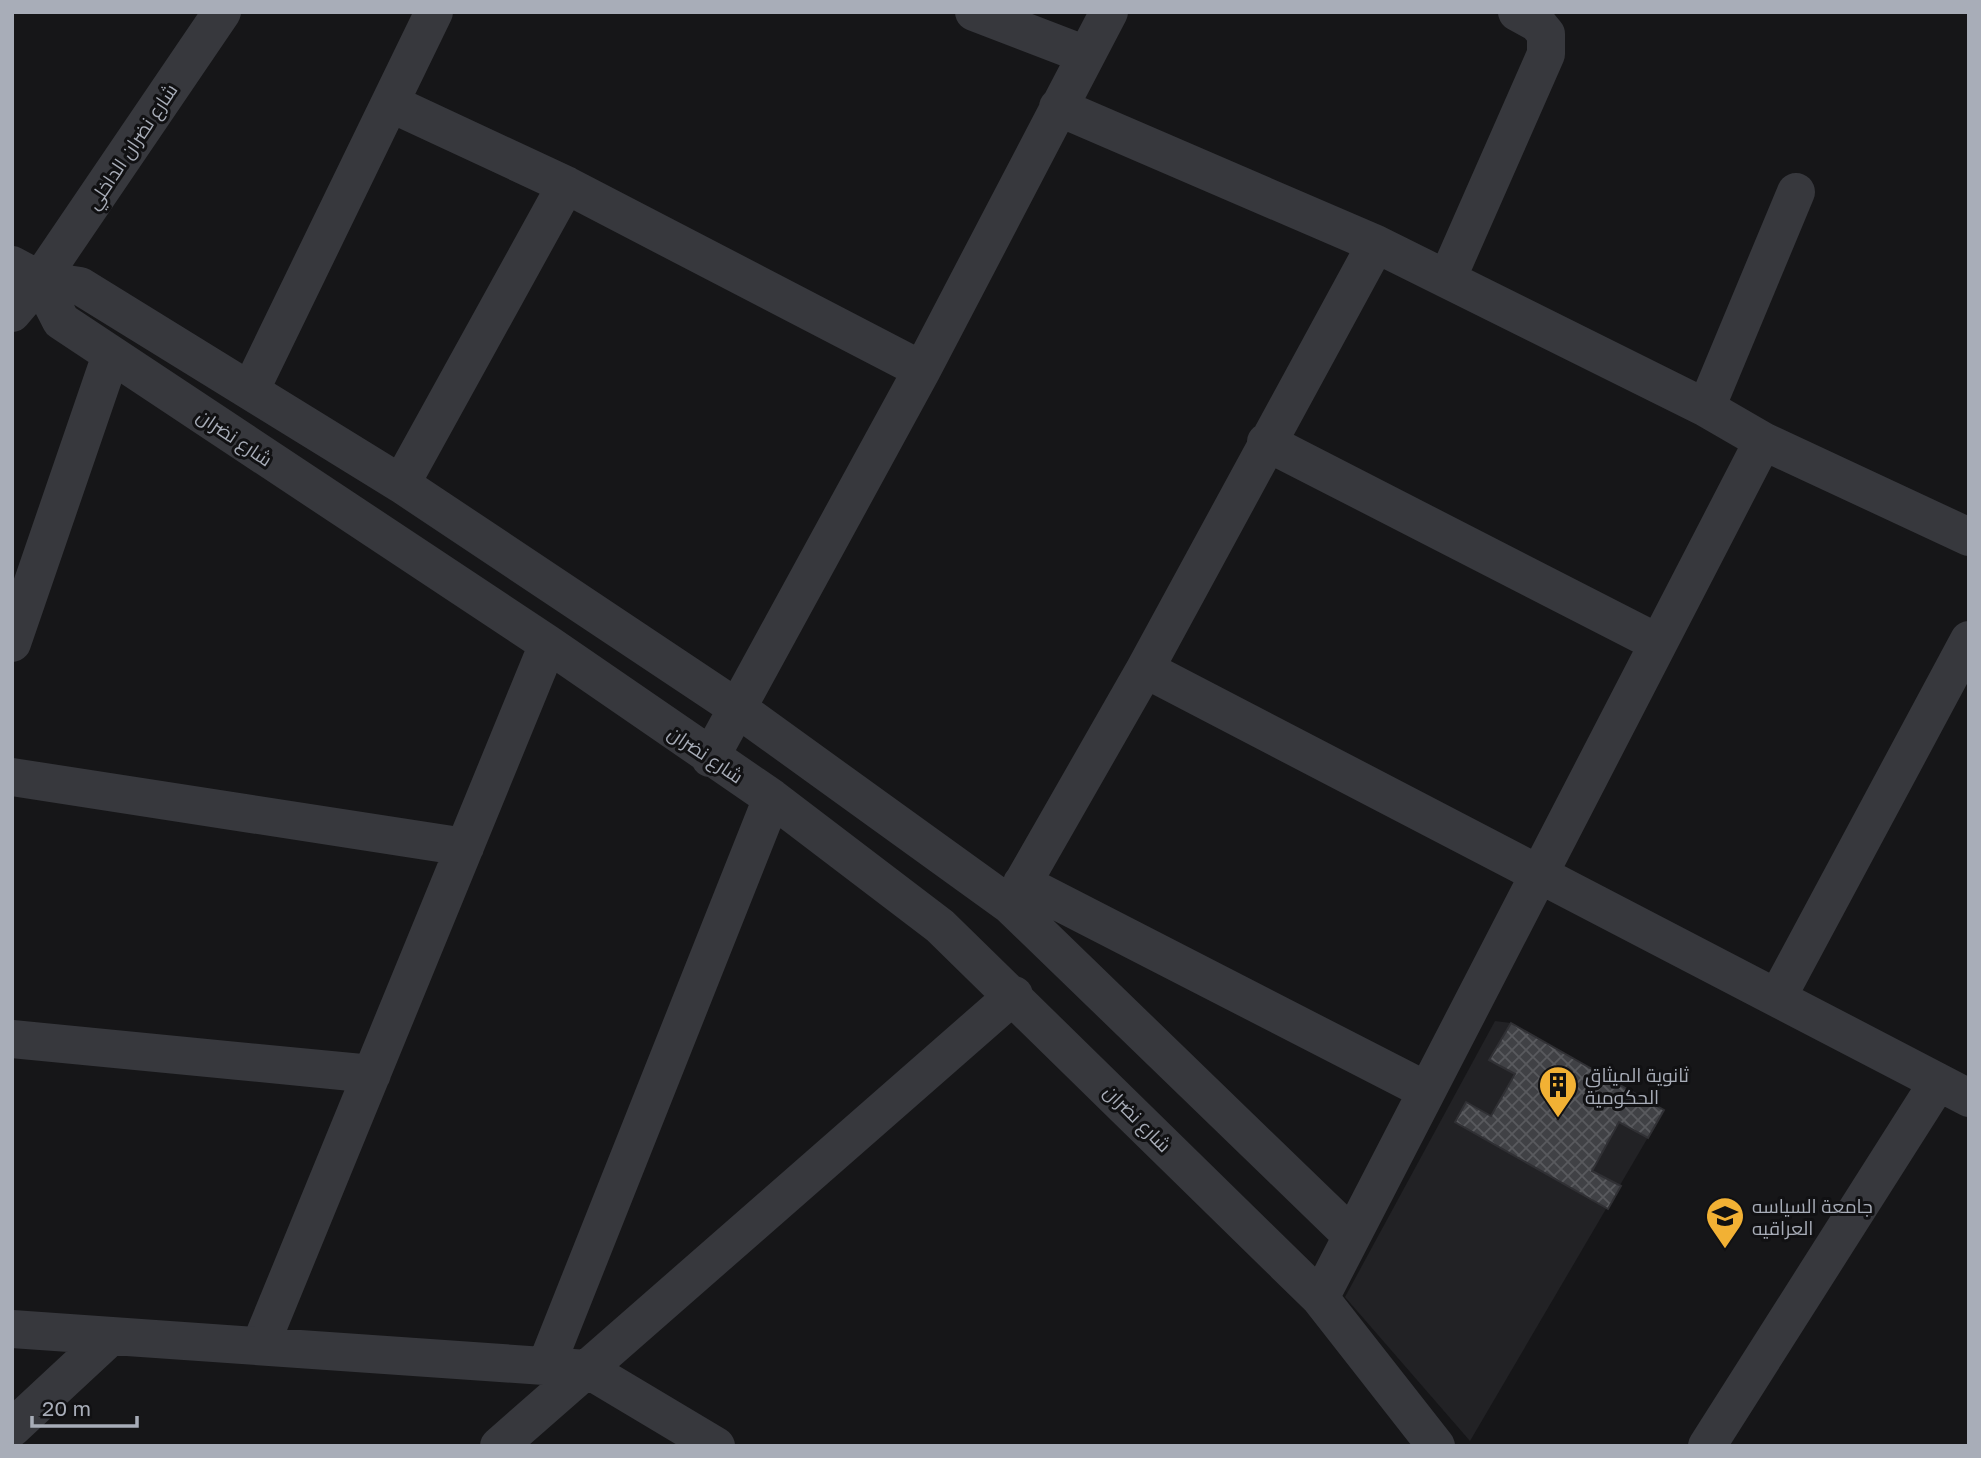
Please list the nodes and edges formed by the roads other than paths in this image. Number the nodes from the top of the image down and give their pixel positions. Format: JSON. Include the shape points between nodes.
{"nodes":[{"id":1,"x":222,"y":12,"type":"edge"},
{"id":2,"x":434,"y":12,"type":"edge"},
{"id":3,"x":974,"y":12,"type":"edge"},
{"id":4,"x":1109,"y":12,"type":"edge"},
{"id":5,"x":1517,"y":12,"type":"edge"},
{"id":6,"x":1086,"y":55,"type":"junction"},
{"id":7,"x":390,"y":103,"type":"junction"},
{"id":8,"x":1058,"y":107,"type":"junction"},
{"id":9,"x":566,"y":185,"type":"junction"},
{"id":10,"x":1796,"y":192,"type":"dead end"},
{"id":11,"x":1376,"y":244,"type":"junction"},
{"id":12,"x":26,"y":273,"type":"edge"},
{"id":13,"x":1447,"y":279,"type":"junction"},
{"id":14,"x":12,"y":313,"type":"edge"},
{"id":15,"x":111,"y":355,"type":"junction"},
{"id":16,"x":922,"y":370,"type":"junction"},
{"id":17,"x":250,"y":391,"type":"junction"},
{"id":18,"x":1706,"y":408,"type":"junction"},
{"id":19,"x":1763,"y":441,"type":"junction"},
{"id":20,"x":1266,"y":442,"type":"junction"},
{"id":21,"x":401,"y":484,"type":"junction"},
{"id":22,"x":1969,"y":537,"type":"edge"},
{"id":23,"x":1969,"y":640,"type":"edge"},
{"id":24,"x":12,"y":643,"type":"edge"},
{"id":25,"x":1658,"y":643,"type":"junction"},
{"id":26,"x":548,"y":644,"type":"junction"},
{"id":27,"x":1145,"y":669,"type":"junction"},
{"id":28,"x":737,"y":708,"type":"junction"},
{"id":29,"x":710,"y":758,"type":"junction"},
{"id":30,"x":12,"y":777,"type":"edge"},
{"id":31,"x":772,"y":798,"type":"junction"},
{"id":32,"x":465,"y":847,"type":"junction"},
{"id":33,"x":1539,"y":874,"type":"junction"},
{"id":34,"x":1016,"y":894,"type":"junction"},
{"id":35,"x":1014,"y":995,"type":"junction"},
{"id":36,"x":1777,"y":998,"type":"junction"},
{"id":37,"x":12,"y":1039,"type":"edge"},
{"id":38,"x":372,"y":1074,"type":"junction"},
{"id":39,"x":1954,"y":1090,"type":"edge"},
{"id":40,"x":1427,"y":1091,"type":"junction"},
{"id":41,"x":1352,"y":1236,"type":"junction"},
{"id":42,"x":1320,"y":1298,"type":"junction"},
{"id":43,"x":12,"y":1329,"type":"edge"},
{"id":44,"x":111,"y":1336,"type":"junction"},
{"id":45,"x":260,"y":1346,"type":"junction"},
{"id":46,"x":546,"y":1366,"type":"junction"},
{"id":47,"x":587,"y":1369,"type":"junction"},
{"id":48,"x":12,"y":1428,"type":"edge"},
{"id":49,"x":499,"y":1446,"type":"edge"},
{"id":50,"x":716,"y":1446,"type":"edge"},
{"id":51,"x":1436,"y":1446,"type":"edge"},
{"id":52,"x":1707,"y":1446,"type":"edge"}],
"edges":[{"from":1,"to":12,"type":"street","name":"شارع نضران الداخلي"},
{"from":2,"to":7,"type":"street"},
{"from":3,"to":6,"type":"street"},
{"from":4,"to":6,"type":"street"},
{"from":5,"to":13,"type":"street","via":[[1546,34],[1546,54]]},
{"from":6,"to":8,"type":"street"},
{"from":7,"to":9,"type":"street"},
{"from":7,"to":17,"type":"street"},
{"from":8,"to":11,"type":"street"},
{"from":8,"to":16,"type":"street"},
{"from":9,"to":16,"type":"street"},
{"from":9,"to":21,"type":"street"},
{"from":10,"to":18,"type":"street"},
{"from":11,"to":13,"type":"street"},
{"from":11,"to":20,"type":"street"},
{"from":12,"to":14,"type":"street","name":"شارع نضران الداخلي"},
{"from":12,"to":15,"type":"street","name":"شارع نضران","via":[[61,321]]},
{"from":12,"to":17,"type":"street","via":[[80,286]]},
{"from":13,"to":18,"type":"street"},
{"from":15,"to":24,"type":"street"},
{"from":15,"to":26,"type":"street","name":"شارع نضران"},
{"from":16,"to":28,"type":"street"},
{"from":17,"to":21,"type":"street"},
{"from":18,"to":19,"type":"street"},
{"from":19,"to":22,"type":"street"},
{"from":19,"to":25,"type":"street"},
{"from":20,"to":25,"type":"street"},
{"from":20,"to":27,"type":"street"},
{"from":21,"to":28,"type":"street"},
{"from":23,"to":36,"type":"street"},
{"from":25,"to":33,"type":"street"},
{"from":26,"to":29,"type":"street","name":"شارع نضران"},
{"from":26,"to":32,"type":"street"},
{"from":27,"to":33,"type":"street"},
{"from":27,"to":34,"type":"street"},
{"from":28,"to":29,"type":"street"},
{"from":28,"to":34,"type":"street"},
{"from":29,"to":31,"type":"street","name":"شارع نضران"},
{"from":30,"to":32,"type":"street"},
{"from":31,"to":35,"type":"street","name":"شارع نضران","via":[[940,926]]},
{"from":31,"to":46,"type":"street"},
{"from":32,"to":38,"type":"street"},
{"from":33,"to":36,"type":"street"},
{"from":33,"to":40,"type":"street"},
{"from":34,"to":40,"type":"street"},
{"from":34,"to":41,"type":"street"},
{"from":35,"to":42,"type":"street","name":"شارع نضران"},
{"from":35,"to":47,"type":"street"},
{"from":36,"to":39,"type":"street"},
{"from":37,"to":38,"type":"street"},
{"from":38,"to":45,"type":"street"},
{"from":39,"to":52,"type":"street"},
{"from":40,"to":41,"type":"street"},
{"from":41,"to":42,"type":"street"},
{"from":42,"to":51,"type":"street","name":"شارع نضران"},
{"from":43,"to":44,"type":"street"},
{"from":44,"to":45,"type":"street"},
{"from":44,"to":48,"type":"street"},
{"from":45,"to":46,"type":"street"},
{"from":46,"to":47,"type":"street"},
{"from":47,"to":49,"type":"street"},
{"from":47,"to":50,"type":"street"}]}
